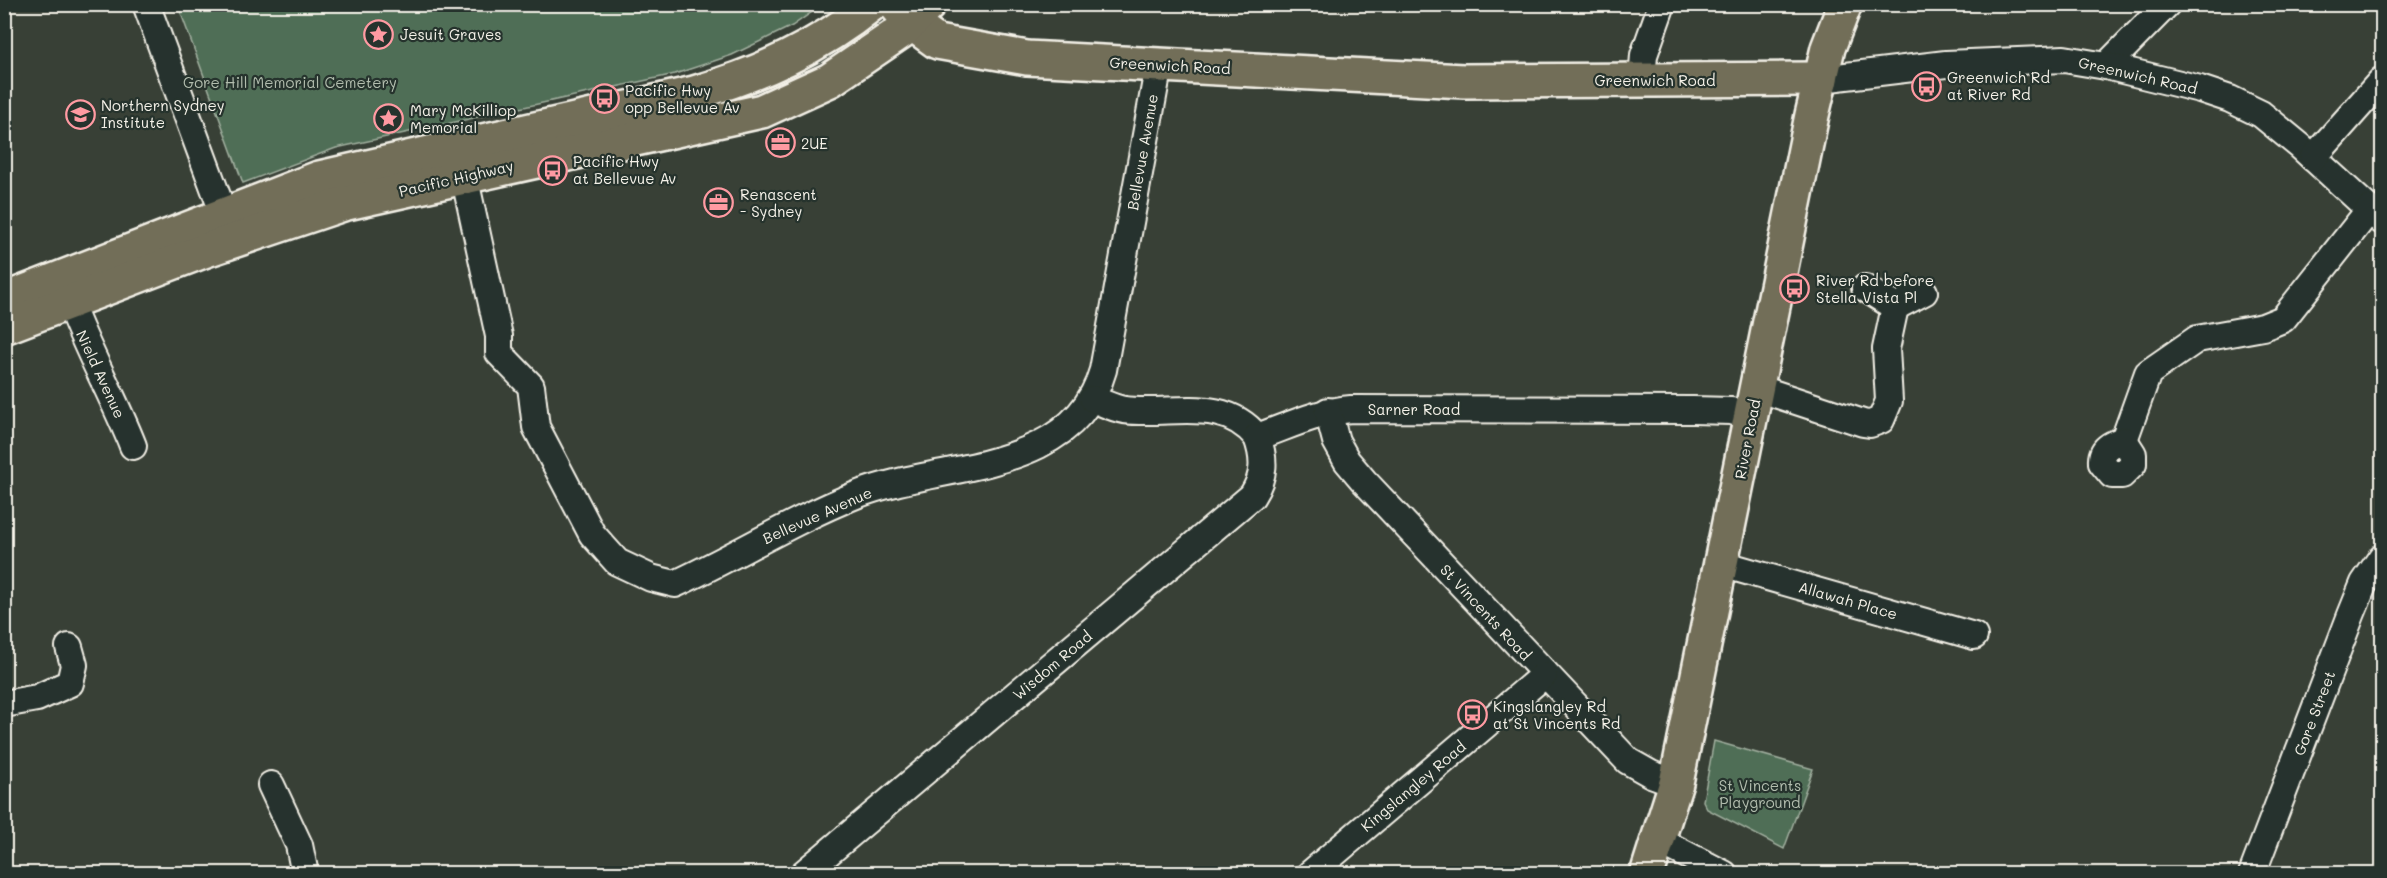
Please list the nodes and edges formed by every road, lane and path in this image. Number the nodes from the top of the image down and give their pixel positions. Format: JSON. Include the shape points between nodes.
{"nodes":[{"id":1,"x":146,"y":4,"type":"edge"},
{"id":2,"x":872,"y":4,"type":"edge"},
{"id":3,"x":1662,"y":4,"type":"edge"},
{"id":4,"x":1845,"y":4,"type":"edge"},
{"id":5,"x":2168,"y":4,"type":"edge"},
{"id":6,"x":912,"y":11,"type":"edge"},
{"id":7,"x":1159,"y":64,"type":"junction"},
{"id":8,"x":2106,"y":66,"type":"junction"},
{"id":9,"x":1821,"y":79,"type":"junction"},
{"id":10,"x":1642,"y":80,"type":"junction"},
{"id":11,"x":2382,"y":80,"type":"edge"},
{"id":12,"x":2313,"y":158,"type":"junction"},
{"id":13,"x":464,"y":175,"type":"junction"},
{"id":14,"x":2376,"y":215,"type":"edge"},
{"id":15,"x":229,"y":229,"type":"junction"},
{"id":16,"x":1865,"y":288,"type":"dead end"},
{"id":17,"x":1924,"y":292,"type":"dead end"},
{"id":18,"x":4,"y":300,"type":"edge"},
{"id":19,"x":69,"y":302,"type":"junction"},
{"id":20,"x":1895,"y":307,"type":"junction"},
{"id":21,"x":4,"y":327,"type":"edge"},
{"id":22,"x":1093,"y":399,"type":"junction"},
{"id":23,"x":1754,"y":402,"type":"junction"},
{"id":24,"x":1328,"y":411,"type":"junction"},
{"id":25,"x":1257,"y":437,"type":"junction"},
{"id":26,"x":2124,"y":440,"type":"dead end"},
{"id":27,"x":133,"y":446,"type":"dead end"},
{"id":28,"x":2382,"y":557,"type":"edge"},
{"id":29,"x":1722,"y":564,"type":"junction"},
{"id":30,"x":1974,"y":636,"type":"dead end"},
{"id":31,"x":69,"y":647,"type":"dead end"},
{"id":32,"x":1544,"y":675,"type":"junction"},
{"id":33,"x":4,"y":704,"type":"edge"},
{"id":34,"x":1676,"y":783,"type":"junction"},
{"id":35,"x":272,"y":785,"type":"dead end"},
{"id":36,"x":1658,"y":840,"type":"junction"},
{"id":37,"x":2263,"y":868,"type":"edge"},
{"id":38,"x":305,"y":873,"type":"edge"},
{"id":39,"x":802,"y":873,"type":"edge"},
{"id":40,"x":1310,"y":873,"type":"edge"},
{"id":41,"x":1647,"y":873,"type":"edge"},
{"id":42,"x":1724,"y":873,"type":"edge"}],
"edges":[{"from":1,"to":15,"type":"street"},
{"from":2,"to":15,"type":"main road","name":"Pacific Highway","via":[[810,47],[748,77],[694,93],[339,173]]},
{"from":3,"to":10,"type":"street","via":[[1644,55]]},
{"from":4,"to":9,"type":"main road","name":"River Road"},
{"from":5,"to":8,"type":"street"},
{"from":6,"to":7,"type":"main road","name":"Greenwich Road","via":[[929,38],[955,47],[1027,58]]},
{"from":6,"to":13,"type":"main road","name":"Pacific Highway","via":[[830,80],[762,111]]},
{"from":7,"to":10,"type":"main road","name":"Greenwich Road","via":[[1464,81]]},
{"from":7,"to":22,"type":"street","name":"Bellevue Avenue","via":[[1103,370]]},
{"from":8,"to":9,"type":"street","name":"Greenwich Road","via":[[2064,59],[2020,60],[1946,64]]},
{"from":8,"to":12,"type":"street","name":"Greenwich Road","via":[[2230,99],[2261,114]]},
{"from":9,"to":10,"type":"main road","name":"Greenwich Road"},
{"from":9,"to":23,"type":"main road","name":"River Road"},
{"from":11,"to":12,"type":"street"},
{"from":12,"to":14,"type":"street","name":"Greenwich Road"},
{"from":13,"to":15,"type":"main road","name":"Pacific Highway"},
{"from":13,"to":22,"type":"street","name":"Bellevue Avenue","via":[[500,353],[531,386],[536,427],[592,534],[617,562],[651,578],[675,584],[855,495],[901,480],[952,473],[1039,446],[1068,428]]},
{"from":14,"to":26,"type":"street","via":[[2283,319],[2263,327],[2198,339],[2148,373]]},
{"from":15,"to":18,"type":"main road","name":"Pacific Highway"},
{"from":15,"to":19,"type":"main road","name":"Pacific Highway"},
{"from":16,"to":20,"type":"street"},
{"from":17,"to":20,"type":"street"},
{"from":19,"to":21,"type":"main road","name":"Pacific Highway"},
{"from":19,"to":27,"type":"street","name":"Nield Avenue"},
{"from":20,"to":23,"type":"street","name":"Sarner Road","via":[[1886,349],[1889,401],[1881,420],[1863,423]]},
{"from":22,"to":25,"type":"street","via":[[1125,410],[1225,412],[1248,426]]},
{"from":23,"to":24,"type":"street","name":"Sarner Road","via":[[1731,411]]},
{"from":23,"to":29,"type":"main road","name":"River Road"},
{"from":24,"to":25,"type":"street","name":"Sarner Road"},
{"from":24,"to":32,"type":"street","name":"St Vincents Road","via":[[1336,441],[1347,461]]},
{"from":25,"to":39,"type":"street","name":"Wisdom Road","via":[[1263,464],[1252,496]]},
{"from":28,"to":37,"type":"street","name":"Gore Street","via":[[2364,583],[2351,615]]},
{"from":29,"to":30,"type":"street","name":"Allawah Place"},
{"from":29,"to":34,"type":"main road","name":"River Road"},
{"from":31,"to":33,"type":"street","via":[[74,665],[70,683],[37,698]]},
{"from":32,"to":34,"type":"street","name":"St Vincents Road","via":[[1628,761]]},
{"from":32,"to":40,"type":"street","name":"Kingslangley Road"},
{"from":34,"to":36,"type":"main road","name":"River Road"},
{"from":35,"to":38,"type":"street","via":[[299,845]]},
{"from":36,"to":41,"type":"main road","name":"River Road"},
{"from":36,"to":42,"type":"street"}]}
